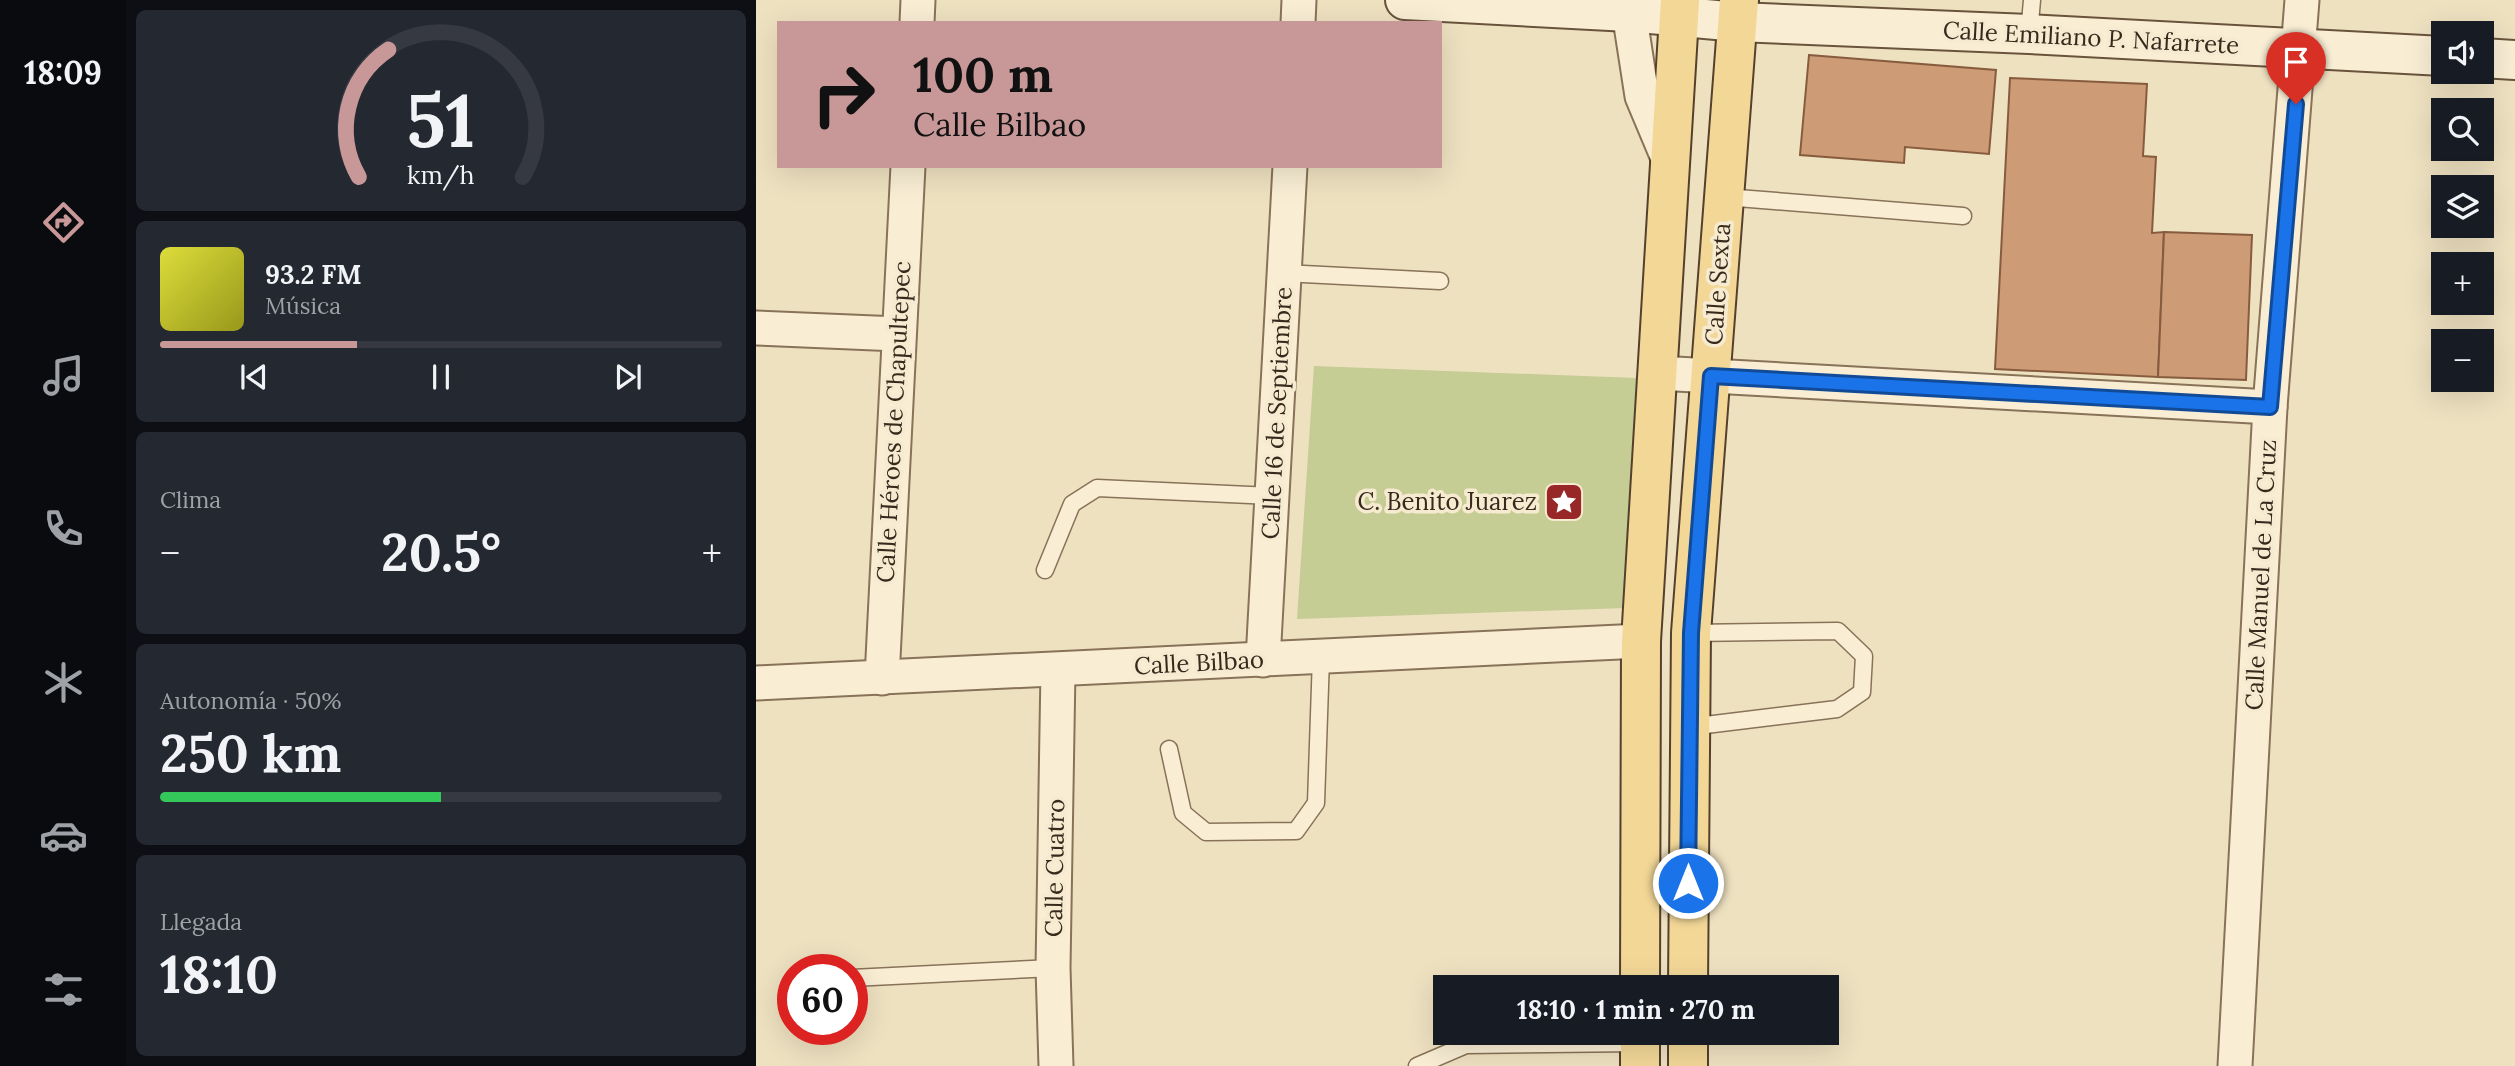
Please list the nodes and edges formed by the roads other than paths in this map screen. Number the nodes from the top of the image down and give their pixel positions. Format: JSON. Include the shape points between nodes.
{"nodes":[{"id":1,"x":918,"y":0,"type":"edge"},
{"id":2,"x":1299,"y":0,"type":"edge"},
{"id":3,"x":1405,"y":0,"type":"edge"},
{"id":4,"x":2302,"y":0,"type":"edge"},
{"id":5,"x":1630,"y":6,"type":"edge"},
{"id":6,"x":1680,"y":9,"type":"edge"},
{"id":7,"x":1739,"y":11,"type":"edge"},
{"id":8,"x":2030,"y":17,"type":"edge"},
{"id":9,"x":917,"y":21,"type":"edge"},
{"id":10,"x":1298,"y":21,"type":"edge"},
{"id":11,"x":2300,"y":48,"type":"junction"},
{"id":12,"x":2431,"y":55,"type":"edge"},
{"id":13,"x":2494,"y":59,"type":"edge"},
{"id":14,"x":2515,"y":60,"type":"edge"},
{"id":15,"x":1671,"y":165,"type":"junction"},
{"id":16,"x":908,"y":168,"type":"edge"},
{"id":17,"x":1290,"y":168,"type":"edge"},
{"id":18,"x":1725,"y":197,"type":"junction"},
{"id":19,"x":1963,"y":216,"type":"dead end"},
{"id":20,"x":1284,"y":273,"type":"junction"},
{"id":21,"x":1440,"y":281,"type":"dead end"},
{"id":22,"x":756,"y":328,"type":"edge"},
{"id":23,"x":898,"y":334,"type":"junction"},
{"id":24,"x":1658,"y":373,"type":"junction"},
{"id":25,"x":1711,"y":376,"type":"junction"},
{"id":26,"x":2270,"y":407,"type":"junction"},
{"id":27,"x":1272,"y":496,"type":"junction"},
{"id":28,"x":1045,"y":570,"type":"dead end"},
{"id":29,"x":1691,"y":633,"type":"junction"},
{"id":30,"x":1641,"y":641,"type":"junction"},
{"id":31,"x":1321,"y":657,"type":"junction"},
{"id":32,"x":1263,"y":660,"type":"junction"},
{"id":33,"x":1058,"y":670,"type":"junction"},
{"id":34,"x":882,"y":678,"type":"junction"},
{"id":35,"x":756,"y":684,"type":"edge"},
{"id":36,"x":1689,"y":727,"type":"junction"},
{"id":37,"x":1169,"y":749,"type":"dead end"},
{"id":38,"x":1053,"y":968,"type":"junction"},
{"id":39,"x":1640,"y":975,"type":"edge"},
{"id":40,"x":1688,"y":975,"type":"edge"},
{"id":41,"x":868,"y":977,"type":"edge"},
{"id":42,"x":1688,"y":1045,"type":"edge"},
{"id":43,"x":1640,"y":1047,"type":"edge"},
{"id":44,"x":1056,"y":1066,"type":"edge"},
{"id":45,"x":1416,"y":1066,"type":"edge"},
{"id":46,"x":1688,"y":1066,"type":"edge"},
{"id":47,"x":2235,"y":1066,"type":"edge"}],
"edges":[{"from":1,"to":9,"type":"street"},
{"from":2,"to":10,"type":"street"},
{"from":3,"to":5,"type":"street","name":"Calle Emiliano P. Nafarrete"},
{"from":4,"to":11,"type":"street","name":"Calle Manuel de La Cruz"},
{"from":5,"to":6,"type":"street","name":"Calle Emiliano P. Nafarrete"},
{"from":5,"to":15,"type":"street","via":[[1642,96]]},
{"from":6,"to":7,"type":"street","name":"Calle Emiliano P. Nafarrete"},
{"from":6,"to":15,"type":"main road"},
{"from":7,"to":8,"type":"street","name":"Calle Emiliano P. Nafarrete"},
{"from":7,"to":18,"type":"main road","name":"Calle Sexta"},
{"from":8,"to":11,"type":"street","name":"Calle Emiliano P. Nafarrete"},
{"from":11,"to":12,"type":"street","name":"Calle Emiliano P. Nafarrete"},
{"from":11,"to":26,"type":"street","name":"Calle Manuel de La Cruz"},
{"from":13,"to":14,"type":"street"},
{"from":15,"to":24,"type":"main road"},
{"from":16,"to":23,"type":"street","name":"Calle Héroes de Chapultepec"},
{"from":17,"to":20,"type":"street","name":"Calle 16 de Septiembre"},
{"from":18,"to":19,"type":"lane"},
{"from":18,"to":25,"type":"main road","name":"Calle Sexta"},
{"from":20,"to":21,"type":"lane"},
{"from":20,"to":27,"type":"street","name":"Calle 16 de Septiembre"},
{"from":22,"to":23,"type":"street"},
{"from":23,"to":34,"type":"street","name":"Calle Héroes de Chapultepec"},
{"from":24,"to":25,"type":"street"},
{"from":24,"to":30,"type":"main road"},
{"from":25,"to":26,"type":"street"},
{"from":25,"to":29,"type":"main road","name":"Calle Sexta"},
{"from":26,"to":47,"type":"street","name":"Calle Manuel de La Cruz"},
{"from":27,"to":28,"type":"lane","via":[[1097,488],[1072,504]]},
{"from":27,"to":32,"type":"street","name":"Calle 16 de Septiembre"},
{"from":29,"to":36,"type":"main road","name":"Calle Sexta"},
{"from":29,"to":36,"type":"lane","via":[[1838,631],[1864,656],[1862,692],[1837,709]]},
{"from":30,"to":31,"type":"street","name":"Calle Bilbao"},
{"from":30,"to":39,"type":"main road"},
{"from":31,"to":32,"type":"street","name":"Calle Bilbao"},
{"from":31,"to":37,"type":"lane","via":[[1316,803],[1296,831],[1206,832],[1183,813]]},
{"from":32,"to":33,"type":"street","name":"Calle Bilbao"},
{"from":33,"to":34,"type":"street","name":"Calle Bilbao"},
{"from":33,"to":38,"type":"street","name":"Calle Cuatro"},
{"from":34,"to":35,"type":"street","name":"Calle Bilbao"},
{"from":36,"to":40,"type":"main road","name":"Calle Sexta"},
{"from":38,"to":41,"type":"lane"},
{"from":38,"to":44,"type":"street","name":"Calle Cuatro"},
{"from":42,"to":46,"type":"main road"},
{"from":43,"to":45,"type":"lane","via":[[1466,1045]]}]}
